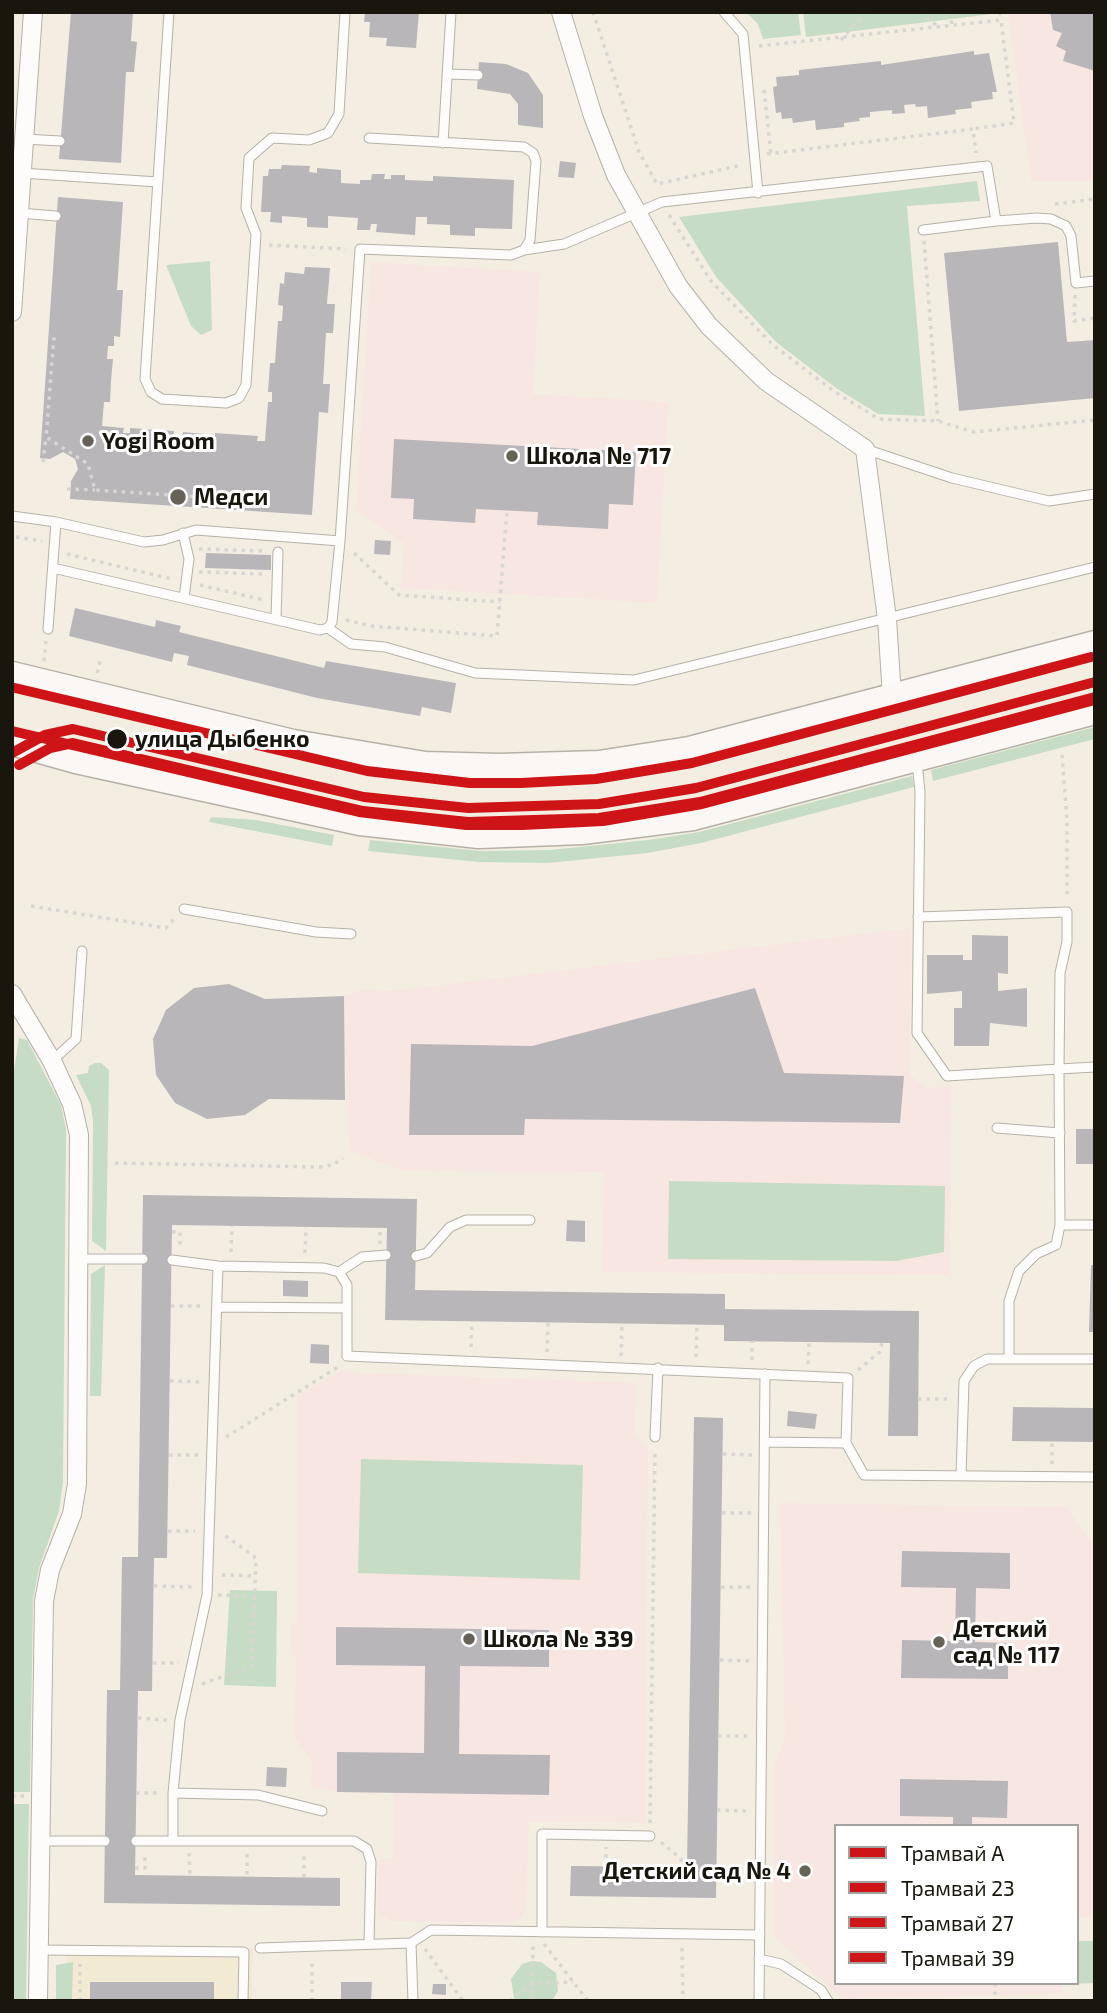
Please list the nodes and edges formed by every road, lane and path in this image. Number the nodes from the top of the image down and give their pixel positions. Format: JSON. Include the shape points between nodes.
{"nodes":[{"id":1,"x":33,"y":12,"type":"edge"},
{"id":2,"x":169,"y":12,"type":"edge"},
{"id":3,"x":345,"y":12,"type":"edge"},
{"id":4,"x":451,"y":12,"type":"edge"},
{"id":5,"x":561,"y":12,"type":"edge"},
{"id":6,"x":593,"y":12,"type":"edge"},
{"id":7,"x":724,"y":12,"type":"edge"},
{"id":8,"x":865,"y":12,"type":"edge"},
{"id":9,"x":920,"y":12,"type":"edge"},
{"id":10,"x":950,"y":12,"type":"edge"},
{"id":11,"x":1000,"y":12,"type":"edge"},
{"id":12,"x":1001,"y":20,"type":"junction"},
{"id":13,"x":952,"y":26,"type":"junction"},
{"id":14,"x":940,"y":28,"type":"junction"},
{"id":15,"x":841,"y":40,"type":"junction"},
{"id":16,"x":744,"y":48,"type":"junction"},
{"id":17,"x":447,"y":74,"type":"junction"},
{"id":18,"x":478,"y":75,"type":"dead end"},
{"id":19,"x":972,"y":129,"type":"junction"},
{"id":20,"x":369,"y":138,"type":"dead end"},
{"id":21,"x":24,"y":139,"type":"junction"},
{"id":22,"x":60,"y":141,"type":"dead end"},
{"id":23,"x":443,"y":143,"type":"junction"},
{"id":24,"x":753,"y":156,"type":"junction"},
{"id":25,"x":979,"y":169,"type":"junction"},
{"id":26,"x":21,"y":173,"type":"junction"},
{"id":27,"x":158,"y":182,"type":"junction"},
{"id":28,"x":657,"y":184,"type":"junction"},
{"id":29,"x":758,"y":193,"type":"junction"},
{"id":30,"x":1095,"y":199,"type":"edge"},
{"id":31,"x":662,"y":202,"type":"junction"},
{"id":32,"x":637,"y":212,"type":"junction"},
{"id":33,"x":19,"y":213,"type":"junction"},
{"id":34,"x":56,"y":216,"type":"dead end"},
{"id":35,"x":1037,"y":218,"type":"junction"},
{"id":36,"x":996,"y":221,"type":"junction"},
{"id":37,"x":923,"y":230,"type":"joint"},
{"id":38,"x":255,"y":244,"type":"junction"},
{"id":39,"x":351,"y":250,"type":"dead end"},
{"id":40,"x":524,"y":250,"type":"junction"},
{"id":41,"x":1095,"y":281,"type":"edge"},
{"id":42,"x":1076,"y":283,"type":"junction"},
{"id":43,"x":12,"y":312,"type":"edge"},
{"id":44,"x":1095,"y":318,"type":"edge"},
{"id":45,"x":54,"y":337,"type":"dead end"},
{"id":46,"x":1095,"y":419,"type":"edge"},
{"id":47,"x":938,"y":421,"type":"junction"},
{"id":48,"x":46,"y":437,"type":"junction"},
{"id":49,"x":865,"y":449,"type":"junction"},
{"id":50,"x":44,"y":462,"type":"dead end"},
{"id":51,"x":67,"y":489,"type":"dead end"},
{"id":52,"x":95,"y":490,"type":"junction"},
{"id":53,"x":1095,"y":494,"type":"edge"},
{"id":54,"x":265,"y":501,"type":"dead end"},
{"id":55,"x":507,"y":510,"type":"dead end"},
{"id":56,"x":12,"y":516,"type":"edge"},
{"id":57,"x":56,"y":522,"type":"junction"},
{"id":58,"x":183,"y":533,"type":"junction"},
{"id":59,"x":340,"y":541,"type":"junction"},
{"id":60,"x":187,"y":549,"type":"junction"},
{"id":61,"x":278,"y":552,"type":"joint"},
{"id":62,"x":1095,"y":567,"type":"edge"},
{"id":63,"x":52,"y":568,"type":"junction"},
{"id":64,"x":187,"y":572,"type":"junction"},
{"id":65,"x":278,"y":575,"type":"junction"},
{"id":66,"x":500,"y":594,"type":"dead end"},
{"id":67,"x":184,"y":598,"type":"junction"},
{"id":68,"x":499,"y":602,"type":"dead end"},
{"id":69,"x":887,"y":619,"type":"junction"},
{"id":70,"x":276,"y":620,"type":"junction"},
{"id":71,"x":328,"y":628,"type":"junction"},
{"id":72,"x":48,"y":629,"type":"joint"},
{"id":73,"x":1095,"y":644,"type":"edge"},
{"id":74,"x":101,"y":658,"type":"dead end"},
{"id":75,"x":44,"y":662,"type":"dead end"},
{"id":76,"x":12,"y":675,"type":"edge"},
{"id":77,"x":97,"y":676,"type":"dead end"},
{"id":78,"x":892,"y":697,"type":"junction"},
{"id":79,"x":1095,"y":711,"type":"edge"},
{"id":80,"x":12,"y":742,"type":"edge"},
{"id":81,"x":1062,"y":755,"type":"dead end"},
{"id":82,"x":917,"y":757,"type":"junction"},
{"id":83,"x":30,"y":906,"type":"dead end"},
{"id":84,"x":184,"y":909,"type":"joint"},
{"id":85,"x":1067,"y":912,"type":"junction"},
{"id":86,"x":918,"y":917,"type":"junction"},
{"id":87,"x":351,"y":934,"type":"dead end"},
{"id":88,"x":82,"y":951,"type":"dead end"},
{"id":89,"x":12,"y":993,"type":"edge"},
{"id":90,"x":52,"y":1061,"type":"junction"},
{"id":91,"x":1095,"y":1067,"type":"edge"},
{"id":92,"x":1059,"y":1069,"type":"junction"},
{"id":93,"x":997,"y":1128,"type":"dead end"},
{"id":94,"x":1060,"y":1133,"type":"junction"},
{"id":95,"x":343,"y":1158,"type":"dead end"},
{"id":96,"x":115,"y":1163,"type":"dead end"},
{"id":97,"x":530,"y":1220,"type":"dead end"},
{"id":98,"x":1095,"y":1225,"type":"edge"},
{"id":99,"x":232,"y":1226,"type":"dead end"},
{"id":100,"x":1060,"y":1226,"type":"junction"},
{"id":101,"x":306,"y":1227,"type":"dead end"},
{"id":102,"x":172,"y":1232,"type":"dead end"},
{"id":103,"x":386,"y":1255,"type":"dead end"},
{"id":104,"x":416,"y":1256,"type":"dead end"},
{"id":105,"x":78,"y":1259,"type":"junction"},
{"id":106,"x":143,"y":1259,"type":"dead end"},
{"id":107,"x":176,"y":1260,"type":"joint"},
{"id":108,"x":218,"y":1266,"type":"junction"},
{"id":109,"x":231,"y":1266,"type":"junction"},
{"id":110,"x":305,"y":1268,"type":"junction"},
{"id":111,"x":339,"y":1272,"type":"junction"},
{"id":112,"x":171,"y":1306,"type":"dead end"},
{"id":113,"x":217,"y":1307,"type":"junction"},
{"id":114,"x":347,"y":1308,"type":"junction"},
{"id":115,"x":472,"y":1321,"type":"dead end"},
{"id":116,"x":548,"y":1322,"type":"dead end"},
{"id":117,"x":622,"y":1323,"type":"dead end"},
{"id":118,"x":696,"y":1324,"type":"dead end"},
{"id":119,"x":752,"y":1341,"type":"dead end"},
{"id":120,"x":809,"y":1342,"type":"dead end"},
{"id":121,"x":882,"y":1342,"type":"dead end"},
{"id":122,"x":347,"y":1356,"type":"junction"},
{"id":123,"x":1009,"y":1359,"type":"junction"},
{"id":124,"x":1095,"y":1359,"type":"edge"},
{"id":125,"x":470,"y":1361,"type":"junction"},
{"id":126,"x":547,"y":1364,"type":"junction"},
{"id":127,"x":620,"y":1367,"type":"junction"},
{"id":128,"x":658,"y":1368,"type":"junction"},
{"id":129,"x":695,"y":1370,"type":"junction"},
{"id":130,"x":751,"y":1373,"type":"junction"},
{"id":131,"x":765,"y":1374,"type":"junction"},
{"id":132,"x":808,"y":1376,"type":"junction"},
{"id":133,"x":848,"y":1378,"type":"junction"},
{"id":134,"x":170,"y":1381,"type":"dead end"},
{"id":135,"x":215,"y":1382,"type":"junction"},
{"id":136,"x":918,"y":1399,"type":"dead end"},
{"id":137,"x":962,"y":1399,"type":"junction"},
{"id":138,"x":237,"y":1430,"type":"dead end"},
{"id":139,"x":656,"y":1437,"type":"joint"},
{"id":140,"x":1052,"y":1442,"type":"dead end"},
{"id":141,"x":765,"y":1443,"type":"junction"},
{"id":142,"x":846,"y":1443,"type":"junction"},
{"id":143,"x":723,"y":1454,"type":"dead end"},
{"id":144,"x":169,"y":1455,"type":"dead end"},
{"id":145,"x":212,"y":1455,"type":"junction"},
{"id":146,"x":764,"y":1456,"type":"junction"},
{"id":147,"x":961,"y":1476,"type":"junction"},
{"id":148,"x":1052,"y":1477,"type":"junction"},
{"id":149,"x":1095,"y":1477,"type":"edge"},
{"id":150,"x":722,"y":1513,"type":"dead end"},
{"id":151,"x":764,"y":1513,"type":"junction"},
{"id":152,"x":168,"y":1531,"type":"dead end"},
{"id":153,"x":209,"y":1531,"type":"junction"},
{"id":154,"x":208,"y":1574,"type":"junction"},
{"id":155,"x":255,"y":1576,"type":"junction"},
{"id":156,"x":154,"y":1586,"type":"dead end"},
{"id":157,"x":721,"y":1587,"type":"dead end"},
{"id":158,"x":763,"y":1587,"type":"junction"},
{"id":159,"x":207,"y":1591,"type":"junction"},
{"id":160,"x":255,"y":1596,"type":"junction"},
{"id":161,"x":720,"y":1660,"type":"dead end"},
{"id":162,"x":762,"y":1661,"type":"junction"},
{"id":163,"x":153,"y":1663,"type":"dead end"},
{"id":164,"x":194,"y":1664,"type":"junction"},
{"id":165,"x":189,"y":1684,"type":"junction"},
{"id":166,"x":138,"y":1718,"type":"dead end"},
{"id":167,"x":180,"y":1720,"type":"junction"},
{"id":168,"x":718,"y":1735,"type":"dead end"},
{"id":169,"x":762,"y":1737,"type":"junction"},
{"id":170,"x":136,"y":1793,"type":"dead end"},
{"id":171,"x":173,"y":1793,"type":"junction"},
{"id":172,"x":718,"y":1810,"type":"dead end"},
{"id":173,"x":322,"y":1811,"type":"dead end"},
{"id":174,"x":761,"y":1811,"type":"junction"},
{"id":175,"x":650,"y":1836,"type":"junction"},
{"id":176,"x":40,"y":1841,"type":"junction"},
{"id":177,"x":140,"y":1841,"type":"joint"},
{"id":178,"x":173,"y":1841,"type":"junction"},
{"id":179,"x":189,"y":1841,"type":"junction"},
{"id":180,"x":247,"y":1841,"type":"junction"},
{"id":181,"x":304,"y":1841,"type":"junction"},
{"id":182,"x":105,"y":1842,"type":"dead end"},
{"id":183,"x":681,"y":1867,"type":"dead end"},
{"id":184,"x":135,"y":1868,"type":"dead end"},
{"id":185,"x":190,"y":1876,"type":"dead end"},
{"id":186,"x":247,"y":1877,"type":"dead end"},
{"id":187,"x":304,"y":1877,"type":"dead end"},
{"id":188,"x":541,"y":1932,"type":"junction"},
{"id":189,"x":760,"y":1935,"type":"junction"},
{"id":190,"x":369,"y":1943,"type":"junction"},
{"id":191,"x":411,"y":1943,"type":"junction"},
{"id":192,"x":533,"y":1945,"type":"dead end"},
{"id":193,"x":313,"y":1946,"type":"junction"},
{"id":194,"x":260,"y":1948,"type":"dead end"},
{"id":195,"x":682,"y":1948,"type":"dead end"},
{"id":196,"x":38,"y":1950,"type":"junction"},
{"id":197,"x":760,"y":1959,"type":"junction"},
{"id":198,"x":80,"y":1981,"type":"dead end"},
{"id":199,"x":573,"y":1982,"type":"junction"},
{"id":200,"x":532,"y":1984,"type":"junction"},
{"id":201,"x":38,"y":2001,"type":"edge"},
{"id":202,"x":80,"y":2001,"type":"edge"},
{"id":203,"x":243,"y":2001,"type":"edge"},
{"id":204,"x":312,"y":2001,"type":"edge"},
{"id":205,"x":413,"y":2001,"type":"edge"},
{"id":206,"x":463,"y":2001,"type":"edge"},
{"id":207,"x":510,"y":2001,"type":"edge"},
{"id":208,"x":532,"y":2001,"type":"edge"},
{"id":209,"x":588,"y":2001,"type":"edge"},
{"id":210,"x":683,"y":2001,"type":"edge"},
{"id":211,"x":759,"y":2001,"type":"edge"},
{"id":212,"x":828,"y":2001,"type":"edge"}],
"edges":[{"from":1,"to":21,"type":"street"},
{"from":2,"to":27,"type":"lane"},
{"from":3,"to":38,"type":"lane","via":[[339,114],[328,133],[309,140],[272,138],[249,158],[246,208]]},
{"from":4,"to":17,"type":"lane"},
{"from":5,"to":32,"type":"street","via":[[593,116],[616,175]]},
{"from":6,"to":28,"type":"path","via":[[639,152]]},
{"from":7,"to":16,"type":"lane","via":[[743,34]]},
{"from":8,"to":15,"type":"path"},
{"from":9,"to":14,"type":"path"},
{"from":10,"to":13,"type":"path"},
{"from":11,"to":12,"type":"path"},
{"from":12,"to":13,"type":"path"},
{"from":12,"to":19,"type":"path","via":[[1014,123]]},
{"from":13,"to":14,"type":"path"},
{"from":14,"to":15,"type":"path"},
{"from":15,"to":16,"type":"path"},
{"from":16,"to":24,"type":"lane"},
{"from":17,"to":18,"type":"lane"},
{"from":17,"to":23,"type":"lane"},
{"from":19,"to":24,"type":"path"},
{"from":19,"to":25,"type":"path"},
{"from":20,"to":23,"type":"lane"},
{"from":21,"to":22,"type":"lane"},
{"from":21,"to":26,"type":"street"},
{"from":23,"to":40,"type":"lane","via":[[524,147],[533,153],[530,240]]},
{"from":24,"to":28,"type":"path","via":[[739,167]]},
{"from":24,"to":29,"type":"lane"},
{"from":25,"to":29,"type":"lane"},
{"from":25,"to":36,"type":"lane","via":[[987,166]]},
{"from":26,"to":27,"type":"lane"},
{"from":26,"to":33,"type":"street"},
{"from":27,"to":38,"type":"lane","via":[[145,379],[151,392],[162,399],[226,402],[239,398],[246,385]]},
{"from":28,"to":31,"type":"path"},
{"from":29,"to":31,"type":"lane"},
{"from":30,"to":35,"type":"path","via":[[1053,205]]},
{"from":31,"to":32,"type":"lane"},
{"from":31,"to":47,"type":"path","via":[[711,281],[773,345],[835,393],[878,419]]},
{"from":32,"to":40,"type":"lane","via":[[564,244]]},
{"from":32,"to":49,"type":"street","via":[[678,286],[709,326],[766,381]]},
{"from":33,"to":34,"type":"lane"},
{"from":33,"to":43,"type":"street"},
{"from":35,"to":36,"type":"lane"},
{"from":35,"to":42,"type":"lane","via":[[1066,226]]},
{"from":36,"to":37,"type":"lane"},
{"from":37,"to":47,"type":"path"},
{"from":38,"to":39,"type":"path"},
{"from":40,"to":59,"type":"lane","via":[[511,255],[360,249]]},
{"from":41,"to":42,"type":"lane"},
{"from":42,"to":44,"type":"path","via":[[1074,321]]},
{"from":45,"to":48,"type":"path"},
{"from":46,"to":47,"type":"path","via":[[974,432]]},
{"from":48,"to":50,"type":"path"},
{"from":48,"to":52,"type":"path","via":[[88,464]]},
{"from":49,"to":53,"type":"lane","via":[[952,478],[1049,502]]},
{"from":49,"to":69,"type":"street"},
{"from":51,"to":52,"type":"path"},
{"from":52,"to":54,"type":"path"},
{"from":55,"to":66,"type":"path"},
{"from":56,"to":57,"type":"lane"},
{"from":57,"to":58,"type":"lane","via":[[144,542]]},
{"from":57,"to":63,"type":"lane"},
{"from":58,"to":59,"type":"lane","via":[[196,530]]},
{"from":58,"to":60,"type":"lane"},
{"from":59,"to":68,"type":"path","via":[[399,595]]},
{"from":59,"to":71,"type":"lane"},
{"from":60,"to":61,"type":"path"},
{"from":60,"to":64,"type":"lane"},
{"from":61,"to":65,"type":"lane"},
{"from":62,"to":69,"type":"lane"},
{"from":63,"to":67,"type":"lane"},
{"from":63,"to":72,"type":"lane"},
{"from":64,"to":65,"type":"path"},
{"from":64,"to":67,"type":"lane"},
{"from":65,"to":70,"type":"lane"},
{"from":67,"to":70,"type":"lane"},
{"from":69,"to":71,"type":"lane","via":[[634,680],[475,673],[385,647],[351,643]]},
{"from":69,"to":78,"type":"street"},
{"from":70,"to":71,"type":"lane"},
{"from":72,"to":75,"type":"path"},
{"from":73,"to":78,"type":"main road"},
{"from":74,"to":77,"type":"path"},
{"from":76,"to":78,"type":"main road","via":[[293,743],[425,765],[599,764],[689,750]]},
{"from":79,"to":82,"type":"main road"},
{"from":80,"to":82,"type":"main road","via":[[360,822],[479,835],[582,831],[693,817]]},
{"from":81,"to":85,"type":"path"},
{"from":82,"to":86,"type":"lane"},
{"from":83,"to":84,"type":"path","via":[[166,928]]},
{"from":84,"to":87,"type":"lane"},
{"from":85,"to":86,"type":"lane"},
{"from":85,"to":92,"type":"lane","via":[[1068,942],[1060,974]]},
{"from":86,"to":92,"type":"lane","via":[[917,1033],[947,1076]]},
{"from":88,"to":90,"type":"lane","via":[[76,1039]]},
{"from":89,"to":90,"type":"street"},
{"from":90,"to":105,"type":"street","via":[[77,1119]]},
{"from":91,"to":92,"type":"lane"},
{"from":92,"to":94,"type":"lane"},
{"from":93,"to":94,"type":"lane"},
{"from":94,"to":100,"type":"lane"},
{"from":95,"to":96,"type":"path","via":[[320,1167]]},
{"from":97,"to":104,"type":"lane","via":[[466,1220],[450,1227],[427,1253]]},
{"from":98,"to":100,"type":"lane"},
{"from":99,"to":109,"type":"path"},
{"from":100,"to":123,"type":"lane","via":[[1056,1245],[1036,1254],[1019,1271],[1009,1301]]},
{"from":101,"to":110,"type":"path"},
{"from":102,"to":107,"type":"path","via":[[180,1232]]},
{"from":103,"to":111,"type":"lane","via":[[362,1257]]},
{"from":105,"to":106,"type":"lane"},
{"from":105,"to":176,"type":"street","via":[[77,1484],[44,1601]]},
{"from":107,"to":108,"type":"lane"},
{"from":108,"to":109,"type":"lane"},
{"from":108,"to":113,"type":"lane"},
{"from":109,"to":110,"type":"lane"},
{"from":110,"to":111,"type":"lane"},
{"from":111,"to":114,"type":"lane","via":[[347,1285]]},
{"from":112,"to":113,"type":"path"},
{"from":113,"to":114,"type":"lane"},
{"from":113,"to":135,"type":"lane"},
{"from":114,"to":122,"type":"lane"},
{"from":115,"to":125,"type":"path"},
{"from":116,"to":126,"type":"path"},
{"from":117,"to":127,"type":"path"},
{"from":118,"to":129,"type":"path"},
{"from":119,"to":130,"type":"path"},
{"from":120,"to":132,"type":"path"},
{"from":121,"to":133,"type":"path","via":[[880,1352]]},
{"from":122,"to":125,"type":"lane"},
{"from":122,"to":138,"type":"path","via":[[340,1366]]},
{"from":123,"to":124,"type":"lane"},
{"from":123,"to":137,"type":"lane","via":[[987,1359],[974,1366],[964,1381]]},
{"from":125,"to":126,"type":"lane"},
{"from":126,"to":127,"type":"lane"},
{"from":127,"to":128,"type":"lane"},
{"from":128,"to":129,"type":"lane"},
{"from":128,"to":139,"type":"lane"},
{"from":129,"to":130,"type":"lane"},
{"from":130,"to":131,"type":"lane"},
{"from":131,"to":132,"type":"lane"},
{"from":131,"to":141,"type":"lane"},
{"from":132,"to":133,"type":"lane"},
{"from":133,"to":142,"type":"lane"},
{"from":134,"to":135,"type":"path"},
{"from":135,"to":145,"type":"lane"},
{"from":136,"to":137,"type":"path"},
{"from":137,"to":147,"type":"lane"},
{"from":139,"to":175,"type":"path"},
{"from":140,"to":148,"type":"path"},
{"from":141,"to":142,"type":"lane"},
{"from":141,"to":146,"type":"lane"},
{"from":142,"to":147,"type":"lane","via":[[864,1475]]},
{"from":143,"to":146,"type":"path"},
{"from":144,"to":145,"type":"path"},
{"from":145,"to":153,"type":"lane"},
{"from":146,"to":151,"type":"lane"},
{"from":147,"to":148,"type":"lane"},
{"from":148,"to":149,"type":"lane"},
{"from":150,"to":151,"type":"path"},
{"from":151,"to":158,"type":"lane"},
{"from":152,"to":153,"type":"path"},
{"from":153,"to":154,"type":"lane"},
{"from":153,"to":155,"type":"path","via":[[224,1534],[256,1558]]},
{"from":154,"to":155,"type":"path"},
{"from":154,"to":159,"type":"lane"},
{"from":155,"to":160,"type":"path"},
{"from":156,"to":159,"type":"path"},
{"from":157,"to":158,"type":"path"},
{"from":158,"to":162,"type":"lane"},
{"from":159,"to":160,"type":"path"},
{"from":159,"to":164,"type":"lane"},
{"from":160,"to":165,"type":"path","via":[[252,1666]]},
{"from":161,"to":162,"type":"path"},
{"from":162,"to":169,"type":"lane"},
{"from":163,"to":164,"type":"path"},
{"from":164,"to":165,"type":"lane"},
{"from":165,"to":167,"type":"lane"},
{"from":166,"to":167,"type":"path"},
{"from":167,"to":171,"type":"lane"},
{"from":168,"to":169,"type":"path"},
{"from":169,"to":174,"type":"lane"},
{"from":170,"to":171,"type":"path"},
{"from":171,"to":173,"type":"lane","via":[[258,1795]]},
{"from":171,"to":178,"type":"lane"},
{"from":172,"to":174,"type":"path"},
{"from":174,"to":189,"type":"lane"},
{"from":175,"to":183,"type":"path","via":[[681,1859]]},
{"from":175,"to":188,"type":"lane","via":[[542,1834]]},
{"from":176,"to":182,"type":"lane"},
{"from":176,"to":196,"type":"street"},
{"from":177,"to":178,"type":"lane"},
{"from":177,"to":184,"type":"path","via":[[145,1868]]},
{"from":178,"to":179,"type":"lane"},
{"from":179,"to":180,"type":"lane"},
{"from":179,"to":185,"type":"path"},
{"from":180,"to":181,"type":"lane"},
{"from":180,"to":186,"type":"path"},
{"from":181,"to":187,"type":"path"},
{"from":181,"to":190,"type":"lane","via":[[354,1841],[367,1849],[371,1862]]},
{"from":188,"to":189,"type":"lane"},
{"from":188,"to":191,"type":"lane","via":[[431,1930]]},
{"from":188,"to":199,"type":"path","via":[[545,1946]]},
{"from":189,"to":197,"type":"lane"},
{"from":190,"to":191,"type":"lane"},
{"from":190,"to":193,"type":"lane"},
{"from":191,"to":205,"type":"lane"},
{"from":191,"to":206,"type":"path","via":[[420,1943]]},
{"from":192,"to":200,"type":"path"},
{"from":193,"to":194,"type":"lane"},
{"from":193,"to":204,"type":"path"},
{"from":195,"to":210,"type":"path"},
{"from":196,"to":201,"type":"street"},
{"from":196,"to":203,"type":"lane","via":[[244,1952]]},
{"from":197,"to":211,"type":"lane"},
{"from":197,"to":212,"type":"lane","via":[[781,1964],[821,1990]]},
{"from":198,"to":202,"type":"path"},
{"from":199,"to":200,"type":"path"},
{"from":199,"to":209,"type":"path"},
{"from":200,"to":207,"type":"path"},
{"from":200,"to":208,"type":"path"}]}
